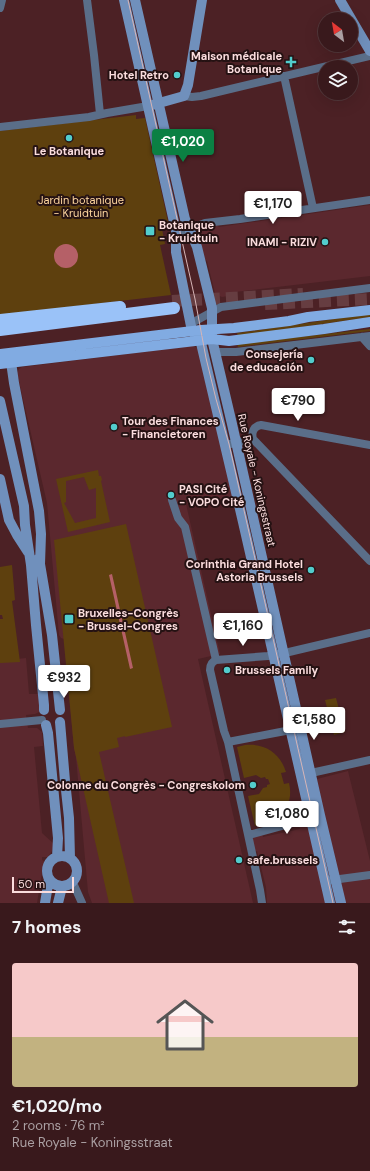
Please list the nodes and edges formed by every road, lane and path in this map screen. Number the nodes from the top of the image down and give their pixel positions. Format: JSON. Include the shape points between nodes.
{"nodes":[{"id":1,"x":2,"y":0,"type":"edge"},
{"id":2,"x":87,"y":0,"type":"edge"},
{"id":3,"x":124,"y":0,"type":"edge"},
{"id":4,"x":135,"y":0,"type":"edge"},
{"id":5,"x":202,"y":0,"type":"edge"},
{"id":6,"x":340,"y":0,"type":"edge"},
{"id":7,"x":0,"y":8,"type":"edge"},
{"id":8,"x":370,"y":51,"type":"edge"},
{"id":9,"x":370,"y":56,"type":"edge"},
{"id":10,"x":284,"y":76,"type":"junction"},
{"id":11,"x":184,"y":96,"type":"junction"},
{"id":12,"x":158,"y":104,"type":"junction"},
{"id":13,"x":148,"y":106,"type":"junction"},
{"id":14,"x":100,"y":114,"type":"junction"},
{"id":15,"x":0,"y":127,"type":"edge"},
{"id":16,"x":370,"y":200,"type":"edge"},
{"id":17,"x":314,"y":208,"type":"junction"},
{"id":18,"x":189,"y":228,"type":"junction"},
{"id":19,"x":176,"y":231,"type":"junction"},
{"id":20,"x":370,"y":288,"type":"edge"},
{"id":21,"x":370,"y":310,"type":"edge"},
{"id":22,"x":212,"y":312,"type":"junction"},
{"id":23,"x":0,"y":320,"type":"edge"},
{"id":24,"x":370,"y":322,"type":"edge"},
{"id":25,"x":191,"y":328,"type":"junction"},
{"id":26,"x":0,"y":330,"type":"edge"},
{"id":27,"x":211,"y":334,"type":"junction"},
{"id":28,"x":366,"y":336,"type":"edge"},
{"id":29,"x":198,"y":340,"type":"junction"},
{"id":30,"x":370,"y":346,"type":"edge"},
{"id":31,"x":219,"y":352,"type":"junction"},
{"id":32,"x":7,"y":356,"type":"edge"},
{"id":33,"x":0,"y":364,"type":"edge"},
{"id":34,"x":0,"y":401,"type":"edge"},
{"id":35,"x":253,"y":439,"type":"junction"},
{"id":36,"x":236,"y":442,"type":"junction"},
{"id":37,"x":225,"y":445,"type":"junction"},
{"id":38,"x":370,"y":445,"type":"edge"},
{"id":39,"x":0,"y":479,"type":"edge"},
{"id":40,"x":172,"y":500,"type":"dead end"},
{"id":41,"x":24,"y":506,"type":"junction"},
{"id":42,"x":30,"y":556,"type":"junction"},
{"id":43,"x":370,"y":561,"type":"edge"},
{"id":44,"x":40,"y":564,"type":"junction"},
{"id":45,"x":370,"y":633,"type":"edge"},
{"id":46,"x":284,"y":653,"type":"junction"},
{"id":47,"x":273,"y":655,"type":"junction"},
{"id":48,"x":216,"y":660,"type":"junction"},
{"id":49,"x":60,"y":710,"type":"junction"},
{"id":50,"x":44,"y":718,"type":"junction"},
{"id":51,"x":60,"y":722,"type":"junction"},
{"id":52,"x":0,"y":724,"type":"edge"},
{"id":53,"x":296,"y":729,"type":"junction"},
{"id":54,"x":228,"y":742,"type":"junction"},
{"id":55,"x":370,"y":760,"type":"edge"},
{"id":56,"x":306,"y":774,"type":"junction"},
{"id":57,"x":315,"y":817,"type":"junction"},
{"id":58,"x":249,"y":835,"type":"junction"},
{"id":59,"x":57,"y":857,"type":"junction"},
{"id":60,"x":70,"y":858,"type":"junction"},
{"id":61,"x":370,"y":875,"type":"edge"},
{"id":62,"x":49,"y":879,"type":"junction"},
{"id":63,"x":336,"y":880,"type":"junction"},
{"id":64,"x":325,"y":881,"type":"junction"},
{"id":65,"x":73,"y":882,"type":"junction"},
{"id":66,"x":62,"y":887,"type":"junction"},
{"id":67,"x":45,"y":903,"type":"edge"},
{"id":68,"x":58,"y":903,"type":"edge"},
{"id":69,"x":82,"y":903,"type":"edge"},
{"id":70,"x":262,"y":903,"type":"edge"},
{"id":71,"x":330,"y":903,"type":"edge"},
{"id":72,"x":341,"y":903,"type":"edge"}],
"edges":[{"from":1,"to":7,"type":"street"},
{"from":2,"to":14,"type":"street"},
{"from":3,"to":13,"type":"street","name":"Rue Royale - Koningsstraat"},
{"from":4,"to":12,"type":"street","name":"Rue Royale - Koningsstraat"},
{"from":5,"to":11,"type":"street"},
{"from":6,"to":8,"type":"street"},
{"from":9,"to":10,"type":"street"},
{"from":10,"to":11,"type":"street","via":[[201,96]]},
{"from":10,"to":17,"type":"street"},
{"from":11,"to":12,"type":"street"},
{"from":12,"to":13,"type":"street"},
{"from":12,"to":18,"type":"street","name":"Rue Royale - Koningsstraat"},
{"from":13,"to":14,"type":"street"},
{"from":13,"to":19,"type":"street","name":"Rue Royale - Koningsstraat"},
{"from":14,"to":15,"type":"street"},
{"from":16,"to":17,"type":"street"},
{"from":17,"to":18,"type":"street","via":[[205,223]]},
{"from":18,"to":19,"type":"street"},
{"from":18,"to":22,"type":"street","name":"Rue Royale - Koningsstraat","via":[[197,247]]},
{"from":19,"to":25,"type":"street","name":"Rue Royale - Koningsstraat","via":[[176,252]]},
{"from":20,"to":22,"type":"street","via":[[221,307]]},
{"from":21,"to":27,"type":"main road","via":[[308,317]]},
{"from":22,"to":25,"type":"street"},
{"from":22,"to":27,"type":"street","name":"Rue Royale - Koningsstraat"},
{"from":23,"to":26,"type":"highway","via":[[173,305]]},
{"from":24,"to":27,"type":"main road","via":[[229,341]]},
{"from":25,"to":27,"type":"main road"},
{"from":25,"to":29,"type":"street","name":"Rue Royale - Koningsstraat"},
{"from":25,"to":32,"type":"main road"},
{"from":27,"to":29,"type":"main road"},
{"from":27,"to":31,"type":"street","name":"Rue Royale - Koningsstraat"},
{"from":28,"to":30,"type":"street"},
{"from":28,"to":31,"type":"street"},
{"from":29,"to":32,"type":"main road"},
{"from":29,"to":37,"type":"street","name":"Rue Royale - Koningsstraat"},
{"from":31,"to":36,"type":"street","name":"Rue Royale - Koningsstraat"},
{"from":32,"to":33,"type":"main road"},
{"from":32,"to":44,"type":"street","via":[[39,511]]},
{"from":34,"to":41,"type":"street"},
{"from":35,"to":36,"type":"street"},
{"from":35,"to":38,"type":"street","via":[[254,429],[261,425]]},
{"from":35,"to":43,"type":"street"},
{"from":36,"to":37,"type":"street"},
{"from":36,"to":46,"type":"street","name":"Rue Royale - Koningsstraat"},
{"from":37,"to":47,"type":"street","name":"Rue Royale - Koningsstraat"},
{"from":39,"to":42,"type":"street","via":[[9,520]]},
{"from":40,"to":48,"type":"street","via":[[178,518],[185,527]]},
{"from":41,"to":42,"type":"street"},
{"from":41,"to":44,"type":"street"},
{"from":42,"to":50,"type":"street"},
{"from":44,"to":49,"type":"street","via":[[52,635]]},
{"from":45,"to":46,"type":"street"},
{"from":46,"to":47,"type":"street"},
{"from":46,"to":53,"type":"street","name":"Rue Royale - Koningsstraat"},
{"from":47,"to":48,"type":"street"},
{"from":47,"to":53,"type":"street","name":"Rue Royale - Koningsstraat"},
{"from":48,"to":54,"type":"street","via":[[210,666],[210,670]]},
{"from":49,"to":50,"type":"street","via":[[52,706],[46,708]]},
{"from":49,"to":51,"type":"street"},
{"from":50,"to":51,"type":"street","via":[[52,726]]},
{"from":50,"to":52,"type":"street"},
{"from":50,"to":59,"type":"street","via":[[48,733],[58,838]]},
{"from":51,"to":60,"type":"street"},
{"from":53,"to":54,"type":"street"},
{"from":53,"to":56,"type":"street","name":"Rue Royale - Koningsstraat"},
{"from":54,"to":58,"type":"street"},
{"from":55,"to":56,"type":"street"},
{"from":56,"to":57,"type":"street","name":"Rue Royale - Koningsstraat"},
{"from":57,"to":58,"type":"street"},
{"from":57,"to":63,"type":"street","name":"Rue Royale - Koningsstraat"},
{"from":57,"to":64,"type":"street","name":"Rue Royale - Koningsstraat"},
{"from":58,"to":70,"type":"street"},
{"from":59,"to":60,"type":"street"},
{"from":59,"to":62,"type":"street","via":[[48,866]]},
{"from":60,"to":65,"type":"street","via":[[77,869]]},
{"from":61,"to":63,"type":"street"},
{"from":62,"to":66,"type":"street","via":[[54,885]]},
{"from":62,"to":67,"type":"street"},
{"from":63,"to":64,"type":"street"},
{"from":63,"to":72,"type":"street","name":"Rue Royale - Koningsstraat"},
{"from":64,"to":71,"type":"street","name":"Rue Royale - Koningsstraat"},
{"from":65,"to":66,"type":"street"},
{"from":65,"to":69,"type":"street"},
{"from":66,"to":68,"type":"street"}]}
